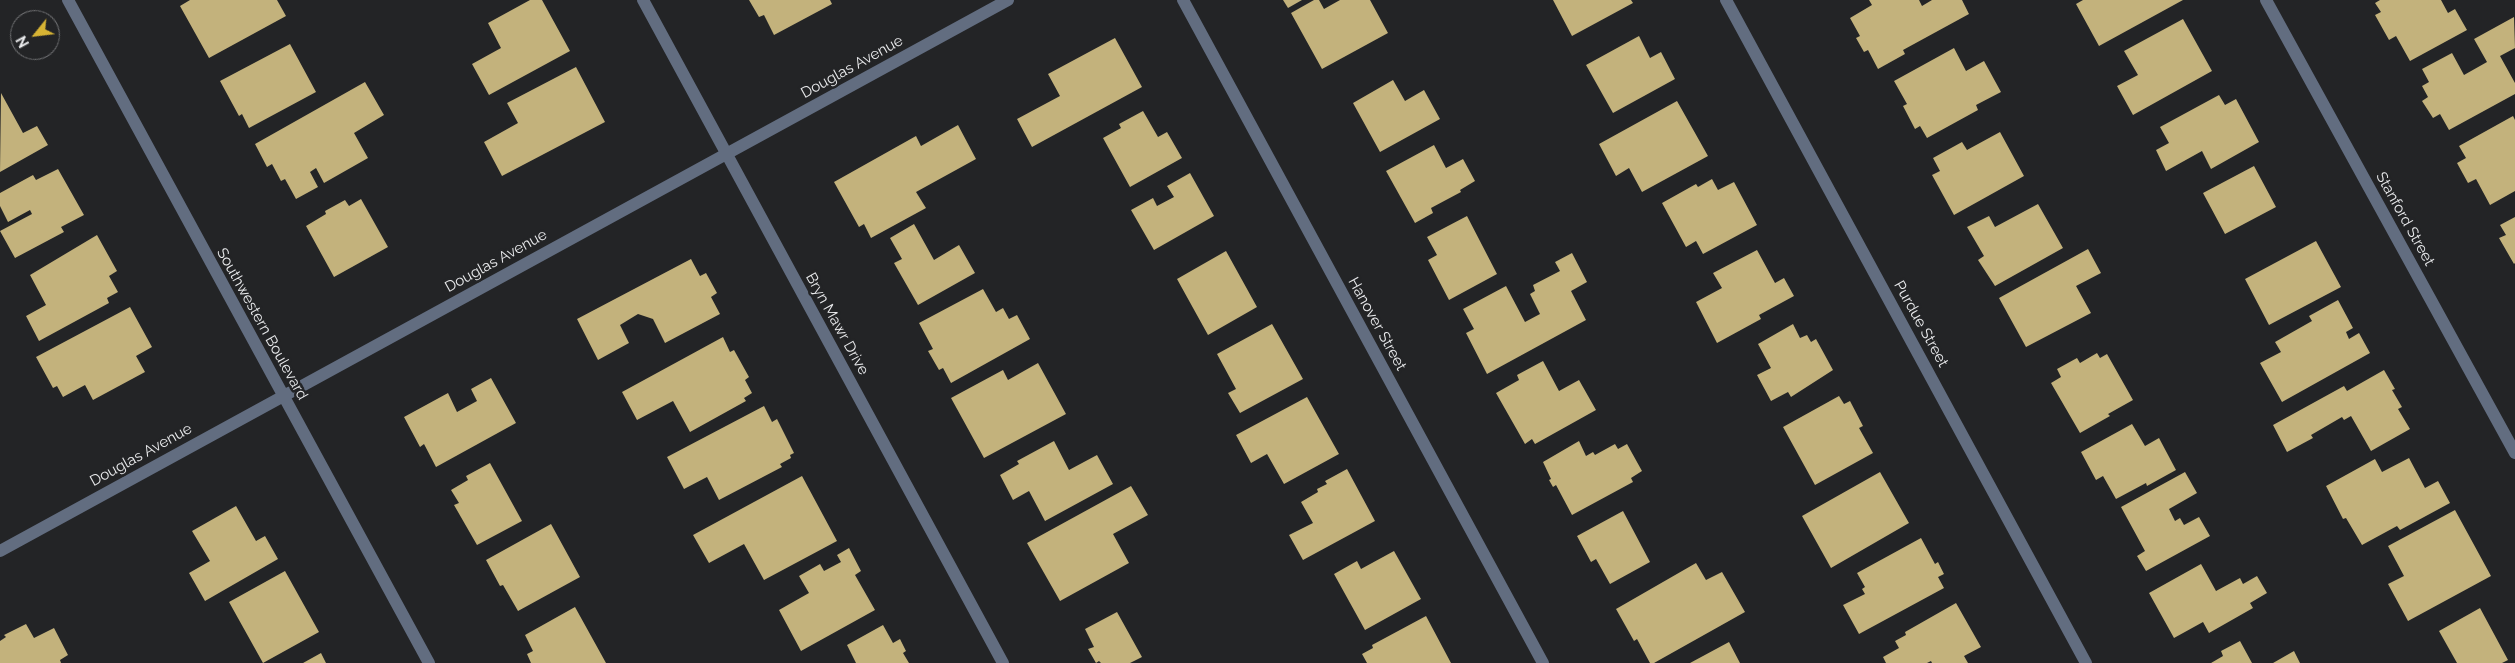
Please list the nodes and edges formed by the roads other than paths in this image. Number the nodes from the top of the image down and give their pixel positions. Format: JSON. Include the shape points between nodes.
{"nodes":[{"id":1,"x":68,"y":0,"type":"edge"},
{"id":2,"x":643,"y":0,"type":"edge"},
{"id":3,"x":1008,"y":0,"type":"edge"},
{"id":4,"x":1182,"y":0,"type":"edge"},
{"id":5,"x":1726,"y":0,"type":"edge"},
{"id":6,"x":2266,"y":0,"type":"edge"},
{"id":7,"x":726,"y":154,"type":"junction"},
{"id":8,"x":282,"y":395,"type":"junction"},
{"id":9,"x":2515,"y":453,"type":"edge"},
{"id":10,"x":0,"y":551,"type":"edge"},
{"id":11,"x":429,"y":663,"type":"edge"},
{"id":12,"x":1003,"y":663,"type":"edge"},
{"id":13,"x":1543,"y":663,"type":"edge"},
{"id":14,"x":2086,"y":663,"type":"edge"}],
"edges":[{"from":1,"to":8,"type":"street","name":"Southwestern Boulevard"},
{"from":2,"to":7,"type":"street","name":"Bryn Mawr Drive"},
{"from":3,"to":7,"type":"street","name":"Douglas Avenue"},
{"from":4,"to":13,"type":"street","name":"Hanover Street"},
{"from":5,"to":14,"type":"street","name":"Purdue Street"},
{"from":6,"to":9,"type":"street","name":"Stanford Street"},
{"from":7,"to":8,"type":"street","name":"Douglas Avenue"},
{"from":7,"to":12,"type":"street","name":"Bryn Mawr Drive"},
{"from":8,"to":10,"type":"street","name":"Douglas Avenue"},
{"from":8,"to":11,"type":"street","name":"Southwestern Boulevard"}]}
